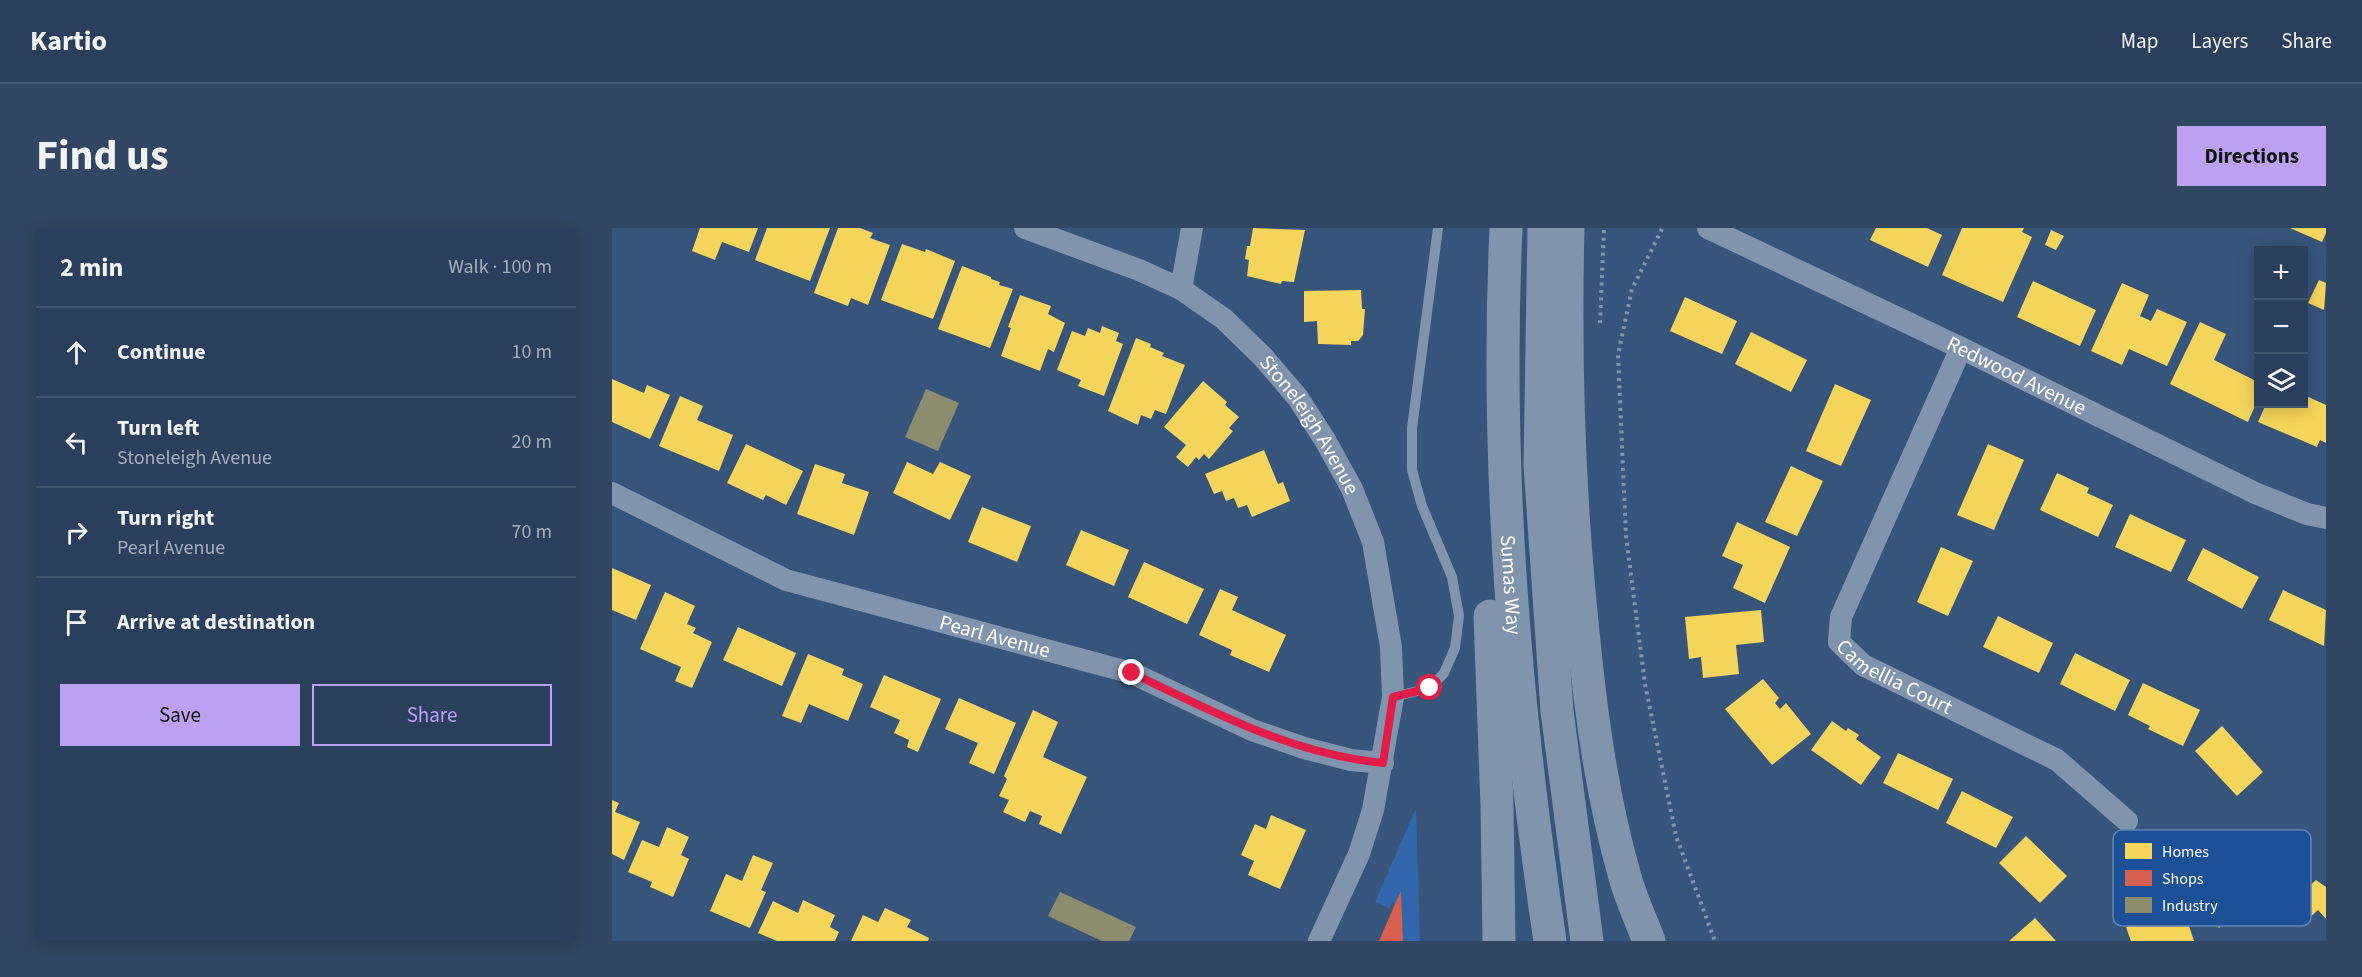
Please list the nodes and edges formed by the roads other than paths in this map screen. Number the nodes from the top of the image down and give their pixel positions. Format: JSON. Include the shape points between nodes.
{"nodes":[{"id":1,"x":1025,"y":228,"type":"edge"},
{"id":2,"x":1192,"y":228,"type":"edge"},
{"id":3,"x":1438,"y":228,"type":"edge"},
{"id":4,"x":1491,"y":228,"type":"edge"},
{"id":5,"x":1506,"y":228,"type":"edge"},
{"id":6,"x":1544,"y":228,"type":"edge"},
{"id":7,"x":1568,"y":228,"type":"edge"},
{"id":8,"x":1708,"y":228,"type":"edge"},
{"id":9,"x":1181,"y":289,"type":"junction"},
{"id":10,"x":1961,"y":348,"type":"junction"},
{"id":11,"x":612,"y":493,"type":"edge"},
{"id":12,"x":2326,"y":518,"type":"edge"},
{"id":13,"x":1393,"y":697,"type":"junction"},
{"id":14,"x":1383,"y":763,"type":"junction"},
{"id":15,"x":2127,"y":821,"type":"dead end"},
{"id":16,"x":1319,"y":941,"type":"edge"},
{"id":17,"x":1499,"y":941,"type":"edge"},
{"id":18,"x":1550,"y":941,"type":"edge"},
{"id":19,"x":1587,"y":941,"type":"edge"},
{"id":20,"x":1649,"y":941,"type":"edge"}],
"edges":[{"from":1,"to":9,"type":"street","name":"Stoneleigh Avenue"},
{"from":2,"to":9,"type":"street"},
{"from":3,"to":13,"type":"lane","via":[[1412,428],[1412,470],[1422,506],[1452,578],[1459,616],[1455,648],[1444,673],[1430,688]]},
{"from":4,"to":17,"type":"highway","via":[[1482,392]]},
{"from":5,"to":18,"type":"highway","name":"Sumas Way","via":[[1503,312],[1508,553],[1533,826]]},
{"from":6,"to":19,"type":"highway","name":"Sumas Way","via":[[1540,465],[1557,711]]},
{"from":7,"to":20,"type":"highway","via":[[1570,494],[1588,695],[1610,820],[1625,879]]},
{"from":8,"to":10,"type":"street","name":"Redwood Avenue"},
{"from":9,"to":13,"type":"street","name":"Stoneleigh Avenue","via":[[1224,319],[1263,357],[1298,398],[1352,489],[1373,542],[1391,647]]},
{"from":10,"to":12,"type":"street","name":"Redwood Avenue","via":[[2255,493]]},
{"from":10,"to":15,"type":"street","name":"Camellia Court","via":[[1841,616],[1839,642],[1863,665],[2057,760]]},
{"from":11,"to":14,"type":"street","name":"Pearl Avenue","via":[[786,580],[1132,673],[1252,730],[1337,756]]},
{"from":13,"to":14,"type":"street","name":"Stoneleigh Avenue"},
{"from":14,"to":16,"type":"street","name":"Stoneleigh Avenue","via":[[1359,854]]}]}
